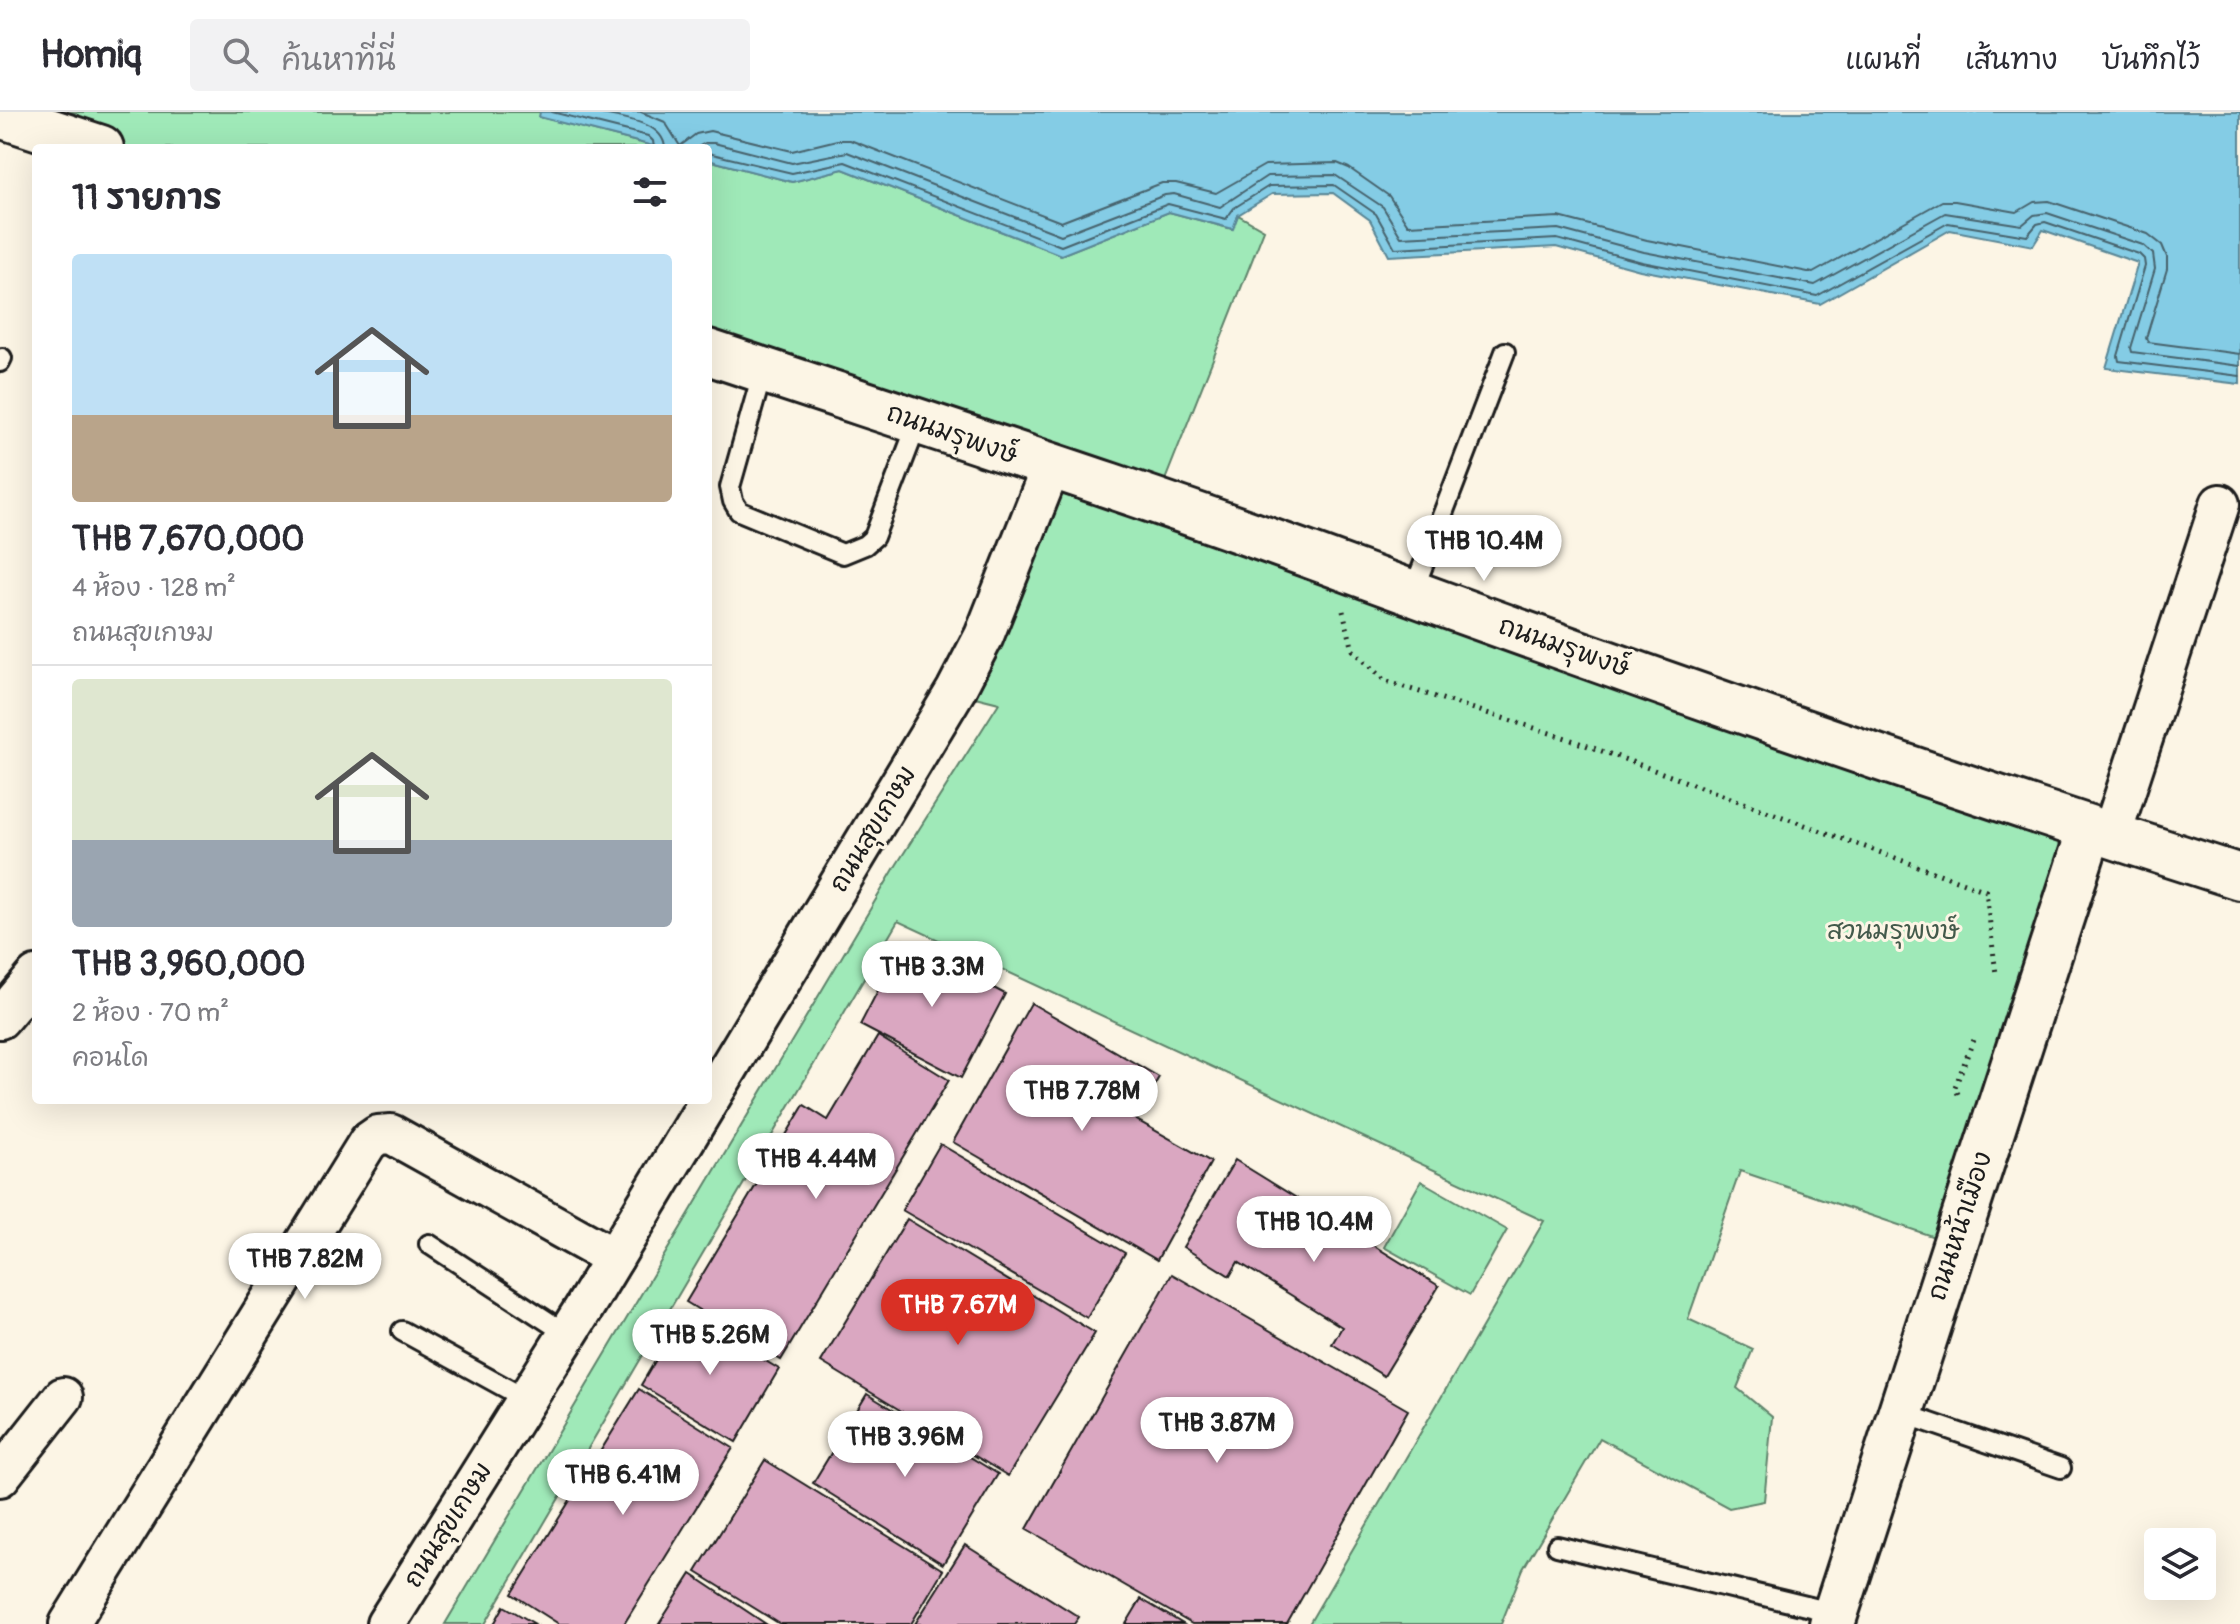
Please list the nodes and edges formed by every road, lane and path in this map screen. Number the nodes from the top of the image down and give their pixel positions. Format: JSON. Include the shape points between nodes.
{"nodes":[{"id":1,"x":0,"y":115,"type":"edge"},
{"id":2,"x":89,"y":144,"type":"edge"},
{"id":3,"x":1505,"y":352,"type":"dead end"},
{"id":4,"x":712,"y":353,"type":"edge"},
{"id":5,"x":764,"y":371,"type":"junction"},
{"id":6,"x":918,"y":422,"type":"junction"},
{"id":7,"x":1051,"y":467,"type":"junction"},
{"id":8,"x":2220,"y":504,"type":"dead end"},
{"id":9,"x":1355,"y":572,"type":"junction"},
{"id":10,"x":1412,"y":594,"type":"junction"},
{"id":11,"x":2100,"y":832,"type":"junction"},
{"id":12,"x":2240,"y":877,"type":"edge"},
{"id":13,"x":1997,"y":980,"type":"dead end"},
{"id":14,"x":32,"y":981,"type":"edge"},
{"id":15,"x":0,"y":1019,"type":"edge"},
{"id":16,"x":1976,"y":1033,"type":"dead end"},
{"id":17,"x":712,"y":1085,"type":"edge"},
{"id":18,"x":701,"y":1104,"type":"edge"},
{"id":19,"x":1983,"y":1154,"type":"junction"},
{"id":20,"x":429,"y":1244,"type":"dead end"},
{"id":21,"x":614,"y":1258,"type":"junction"},
{"id":22,"x":402,"y":1331,"type":"dead end"},
{"id":23,"x":567,"y":1334,"type":"junction"},
{"id":24,"x":63,"y":1397,"type":"dead end"},
{"id":25,"x":526,"y":1399,"type":"junction"},
{"id":26,"x":1899,"y":1412,"type":"junction"},
{"id":27,"x":2061,"y":1468,"type":"dead end"},
{"id":28,"x":0,"y":1477,"type":"edge"},
{"id":29,"x":1557,"y":1546,"type":"dead end"},
{"id":30,"x":1833,"y":1619,"type":"edge"},
{"id":31,"x":69,"y":1624,"type":"edge"},
{"id":32,"x":386,"y":1624,"type":"edge"}],
"edges":[{"from":1,"to":2,"type":"main road"},
{"from":3,"to":10,"type":"lane"},
{"from":4,"to":5,"type":"main road","name":"ถนนมรุพงษ์"},
{"from":5,"to":6,"type":"main road","name":"ถนนมรุพงษ์"},
{"from":5,"to":6,"type":"lane","via":[[730,487],[733,501],[739,511],[843,554],[874,537]]},
{"from":6,"to":7,"type":"main road","name":"ถนนมรุพงษ์"},
{"from":7,"to":9,"type":"main road","name":"ถนนมรุพงษ์"},
{"from":7,"to":17,"type":"street","name":"ถนนสุขเกษม","via":[[984,636],[956,690]]},
{"from":8,"to":11,"type":"street"},
{"from":9,"to":10,"type":"main road","name":"ถนนมรุพงษ์"},
{"from":9,"to":13,"type":"path","via":[[1343,613],[1349,638],[1353,650],[1385,681],[1566,738],[1986,891]]},
{"from":10,"to":11,"type":"main road","name":"ถนนมรุพงษ์"},
{"from":11,"to":12,"type":"main road","name":"ถนนมรุพงษ์"},
{"from":11,"to":19,"type":"main road","name":"ถนนหน้าเมือง"},
{"from":14,"to":15,"type":"street"},
{"from":16,"to":19,"type":"path","via":[[1955,1087]]},
{"from":18,"to":21,"type":"street","name":"ถนนสุขเกษม"},
{"from":19,"to":26,"type":"main road","name":"ถนนหน้าเมือง"},
{"from":20,"to":23,"type":"lane"},
{"from":21,"to":23,"type":"street","name":"ถนนสุขเกษม"},
{"from":21,"to":31,"type":"street","via":[[391,1134],[378,1135],[368,1142]]},
{"from":22,"to":25,"type":"lane"},
{"from":23,"to":25,"type":"street","name":"ถนนสุขเกษม"},
{"from":24,"to":28,"type":"street"},
{"from":25,"to":32,"type":"street","name":"ถนนสุขเกษม"},
{"from":26,"to":27,"type":"lane"},
{"from":26,"to":30,"type":"main road","name":"ถนนหน้าเมือง"},
{"from":29,"to":30,"type":"lane"}]}
